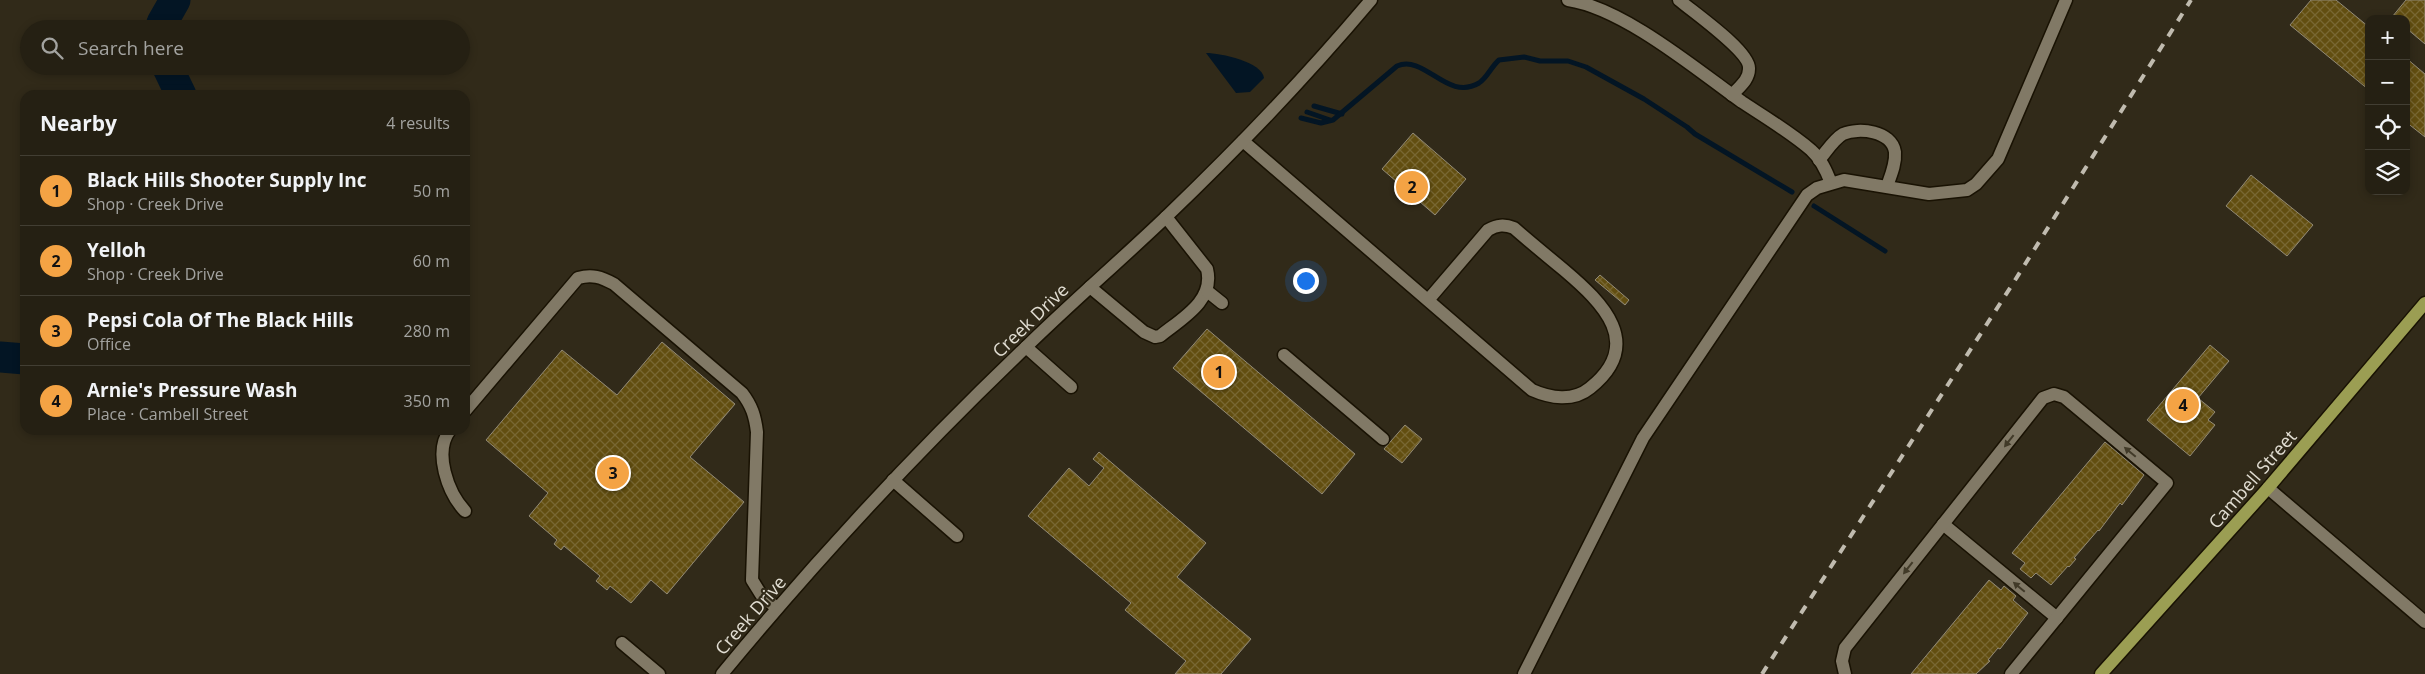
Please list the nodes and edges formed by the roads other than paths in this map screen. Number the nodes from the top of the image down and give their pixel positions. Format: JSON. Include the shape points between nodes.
{"nodes":[{"id":1,"x":1371,"y":0,"type":"edge"},
{"id":2,"x":1568,"y":0,"type":"edge"},
{"id":3,"x":1679,"y":0,"type":"edge"},
{"id":4,"x":2066,"y":0,"type":"edge"},
{"id":5,"x":1732,"y":95,"type":"junction"},
{"id":6,"x":1243,"y":141,"type":"junction"},
{"id":7,"x":1820,"y":160,"type":"junction"},
{"id":8,"x":1830,"y":183,"type":"junction"},
{"id":9,"x":1887,"y":186,"type":"junction"},
{"id":10,"x":1166,"y":217,"type":"junction"},
{"id":11,"x":1090,"y":287,"type":"junction"},
{"id":12,"x":1207,"y":291,"type":"junction"},
{"id":13,"x":1429,"y":300,"type":"junction"},
{"id":14,"x":1222,"y":302,"type":"dead end"},
{"id":15,"x":2425,"y":303,"type":"edge"},
{"id":16,"x":1026,"y":347,"type":"junction"},
{"id":17,"x":1284,"y":356,"type":"dead end"},
{"id":18,"x":1071,"y":387,"type":"dead end"},
{"id":19,"x":470,"y":405,"type":"edge"},
{"id":20,"x":448,"y":435,"type":"edge"},
{"id":21,"x":1383,"y":439,"type":"dead end"},
{"id":22,"x":893,"y":480,"type":"junction"},
{"id":23,"x":2268,"y":488,"type":"junction"},
{"id":24,"x":465,"y":511,"type":"dead end"},
{"id":25,"x":1944,"y":524,"type":"junction"},
{"id":26,"x":957,"y":536,"type":"dead end"},
{"id":27,"x":777,"y":608,"type":"junction"},
{"id":28,"x":2056,"y":618,"type":"junction"},
{"id":29,"x":2425,"y":622,"type":"edge"},
{"id":30,"x":622,"y":642,"type":"dead end"},
{"id":31,"x":659,"y":674,"type":"edge"},
{"id":32,"x":722,"y":674,"type":"edge"},
{"id":33,"x":1524,"y":674,"type":"edge"},
{"id":34,"x":1845,"y":674,"type":"edge"},
{"id":35,"x":2011,"y":674,"type":"edge"},
{"id":36,"x":2101,"y":674,"type":"edge"}],
"edges":[{"from":1,"to":6,"type":"street","name":"Creek Drive"},
{"from":2,"to":5,"type":"street","via":[[1598,8],[1638,29]]},
{"from":3,"to":5,"type":"street","via":[[1748,60],[1747,78]]},
{"from":4,"to":9,"type":"street","via":[[1998,159],[1987,174],[1967,190],[1950,193],[1929,194]]},
{"from":5,"to":7,"type":"street"},
{"from":6,"to":10,"type":"street","name":"Creek Drive"},
{"from":6,"to":13,"type":"street"},
{"from":7,"to":8,"type":"street"},
{"from":7,"to":9,"type":"street","via":[[1843,134],[1856,131],[1878,133],[1895,150],[1895,164]]},
{"from":8,"to":9,"type":"street","via":[[1844,180]]},
{"from":8,"to":33,"type":"street","via":[[1807,195],[1643,438]]},
{"from":10,"to":11,"type":"street","name":"Creek Drive"},
{"from":10,"to":12,"type":"street","via":[[1207,269]]},
{"from":11,"to":12,"type":"street","via":[[1155,338],[1195,308]]},
{"from":11,"to":16,"type":"street","name":"Creek Drive"},
{"from":12,"to":14,"type":"street"},
{"from":13,"to":13,"type":"street","via":[[1532,390],[1543,395],[1557,398],[1588,390],[1609,369],[1615,354],[1615,329],[1600,303],[1507,225],[1488,230]]},
{"from":15,"to":23,"type":"main road","name":"Cambell Street"},
{"from":16,"to":18,"type":"street"},
{"from":16,"to":22,"type":"street","name":"Creek Drive"},
{"from":17,"to":21,"type":"street"},
{"from":19,"to":27,"type":"street","via":[[578,278],[588,275],[614,284],[750,403],[757,432],[752,580],[759,592]]},
{"from":20,"to":24,"type":"street","via":[[443,446],[447,485],[455,501]]},
{"from":22,"to":26,"type":"street"},
{"from":22,"to":27,"type":"street","name":"Creek Drive"},
{"from":23,"to":29,"type":"street"},
{"from":23,"to":36,"type":"main road","name":"Cambell Street"},
{"from":28,"to":25,"type":"street","one_way":true},
{"from":28,"to":25,"type":"street","one_way":true,"via":[[2167,483],[2064,397],[2054,394],[2043,398]]},
{"from":25,"to":34,"type":"street","one_way":true,"via":[[1845,648],[1842,661]]},
{"from":27,"to":32,"type":"street","name":"Creek Drive"},
{"from":28,"to":35,"type":"street"},
{"from":30,"to":31,"type":"street"}]}
